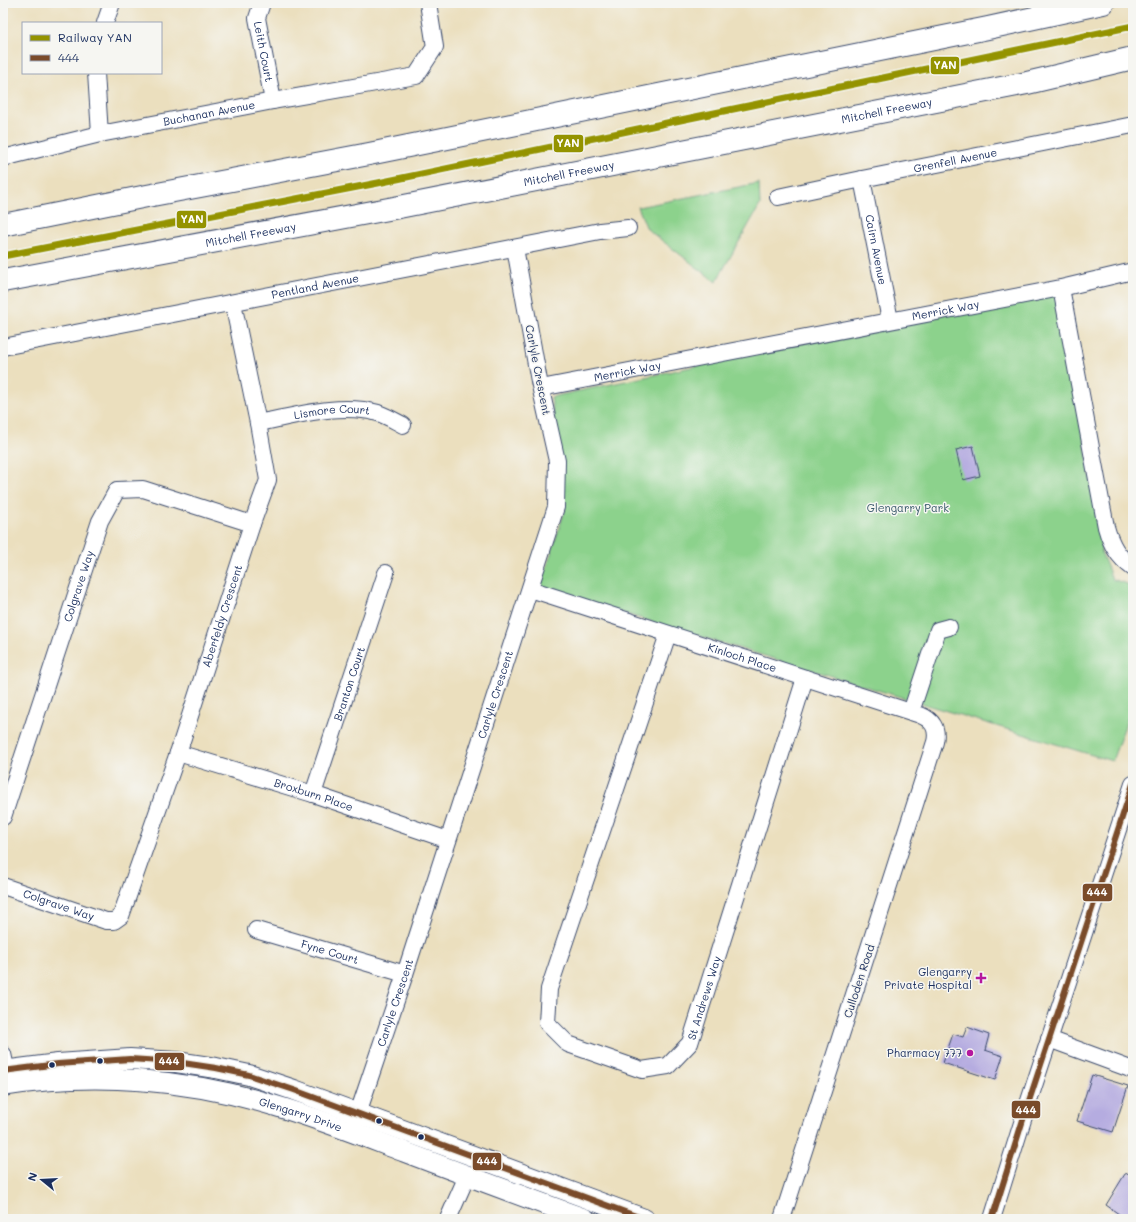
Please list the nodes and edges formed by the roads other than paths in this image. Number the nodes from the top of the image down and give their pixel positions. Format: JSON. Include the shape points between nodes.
{"nodes":[{"id":1,"x":112,"y":3,"type":"edge"},
{"id":2,"x":262,"y":3,"type":"edge"},
{"id":3,"x":428,"y":3,"type":"edge"},
{"id":4,"x":1103,"y":3,"type":"edge"},
{"id":5,"x":105,"y":22,"type":"edge"},
{"id":6,"x":1133,"y":58,"type":"edge"},
{"id":7,"x":96,"y":74,"type":"edge"},
{"id":8,"x":273,"y":100,"type":"junction"},
{"id":9,"x":1133,"y":125,"type":"edge"},
{"id":10,"x":100,"y":134,"type":"junction"},
{"id":11,"x":3,"y":158,"type":"edge"},
{"id":12,"x":862,"y":179,"type":"junction"},
{"id":13,"x":778,"y":198,"type":"dead end"},
{"id":14,"x":3,"y":225,"type":"edge"},
{"id":15,"x":628,"y":228,"type":"dead end"},
{"id":16,"x":515,"y":248,"type":"junction"},
{"id":17,"x":1133,"y":271,"type":"edge"},
{"id":18,"x":3,"y":281,"type":"edge"},
{"id":19,"x":1061,"y":288,"type":"junction"},
{"id":20,"x":233,"y":303,"type":"junction"},
{"id":21,"x":890,"y":320,"type":"junction"},
{"id":22,"x":3,"y":347,"type":"edge"},
{"id":23,"x":541,"y":388,"type":"junction"},
{"id":24,"x":258,"y":423,"type":"junction"},
{"id":25,"x":403,"y":425,"type":"dead end"},
{"id":26,"x":252,"y":524,"type":"junction"},
{"id":27,"x":1133,"y":568,"type":"edge"},
{"id":28,"x":386,"y":573,"type":"dead end"},
{"id":29,"x":530,"y":589,"type":"junction"},
{"id":30,"x":949,"y":627,"type":"dead end"},
{"id":31,"x":668,"y":634,"type":"junction"},
{"id":32,"x":805,"y":678,"type":"junction"},
{"id":33,"x":911,"y":712,"type":"junction"},
{"id":34,"x":935,"y":742,"type":"joint"},
{"id":35,"x":178,"y":753,"type":"junction"},
{"id":36,"x":1133,"y":784,"type":"edge"},
{"id":37,"x":313,"y":794,"type":"junction"},
{"id":38,"x":3,"y":817,"type":"edge"},
{"id":39,"x":448,"y":840,"type":"junction"},
{"id":40,"x":3,"y":886,"type":"edge"},
{"id":41,"x":114,"y":921,"type":"joint"},
{"id":42,"x":256,"y":930,"type":"dead end"},
{"id":43,"x":405,"y":974,"type":"junction"},
{"id":44,"x":1049,"y":1039,"type":"junction"},
{"id":45,"x":1133,"y":1070,"type":"edge"},
{"id":46,"x":5,"y":1074,"type":"edge"},
{"id":47,"x":358,"y":1113,"type":"junction"},
{"id":48,"x":352,"y":1132,"type":"junction"},
{"id":49,"x":467,"y":1176,"type":"junction"},
{"id":50,"x":448,"y":1219,"type":"edge"},
{"id":51,"x":585,"y":1219,"type":"edge"},
{"id":52,"x":644,"y":1219,"type":"edge"},
{"id":53,"x":782,"y":1219,"type":"edge"},
{"id":54,"x":992,"y":1219,"type":"edge"}],
"edges":[{"from":1,"to":5,"type":"street"},
{"from":2,"to":8,"type":"street","name":"Leith Court","via":[[257,18]]},
{"from":3,"to":8,"type":"street","name":"Buchanan Avenue","via":[[435,47],[416,76]]},
{"from":4,"to":14,"type":"highway","via":[[973,32],[384,151]]},
{"from":6,"to":18,"type":"highway","name":"Mitchell Freeway","via":[[1027,83],[433,200]]},
{"from":7,"to":10,"type":"street"},
{"from":8,"to":10,"type":"street","name":"Buchanan Avenue"},
{"from":9,"to":12,"type":"street","name":"Grenfell Avenue"},
{"from":10,"to":11,"type":"street","name":"Buchanan Avenue"},
{"from":12,"to":13,"type":"street","name":"Grenfell Avenue"},
{"from":12,"to":21,"type":"street","name":"Cairn Avenue"},
{"from":15,"to":16,"type":"street","name":"Pentland Avenue"},
{"from":16,"to":20,"type":"street","name":"Pentland Avenue"},
{"from":16,"to":23,"type":"street","name":"Carlyle Crescent"},
{"from":17,"to":19,"type":"street","name":"Merrick Way"},
{"from":19,"to":21,"type":"street","name":"Merrick Way"},
{"from":19,"to":27,"type":"street","via":[[1109,539],[1123,560]]},
{"from":20,"to":22,"type":"street","name":"Pentland Avenue"},
{"from":20,"to":24,"type":"street","name":"Aberfeldy Crescent"},
{"from":21,"to":23,"type":"street","name":"Merrick Way"},
{"from":23,"to":29,"type":"street","name":"Carlyle Crescent","via":[[557,461],[556,507]]},
{"from":24,"to":25,"type":"street","name":"Lismore Court","via":[[331,410],[352,409],[379,413]]},
{"from":24,"to":26,"type":"street","name":"Aberfeldy Crescent","via":[[268,480]]},
{"from":26,"to":35,"type":"street","name":"Aberfeldy Crescent"},
{"from":26,"to":38,"type":"street","name":"Colgrave Way","via":[[143,489],[117,490],[100,521]]},
{"from":28,"to":37,"type":"street","name":"Branton Court"},
{"from":29,"to":31,"type":"street","name":"Kinloch Place"},
{"from":29,"to":39,"type":"street","name":"Carlyle Crescent"},
{"from":30,"to":33,"type":"street","via":[[938,630]]},
{"from":31,"to":32,"type":"street","name":"Kinloch Place"},
{"from":31,"to":32,"type":"street","name":"St Andrews Way","via":[[549,989],[547,1023],[568,1044],[642,1070],[668,1066],[690,1043]]},
{"from":32,"to":33,"type":"street","name":"Kinloch Place"},
{"from":33,"to":34,"type":"street","name":"Kinloch Place","via":[[930,721],[936,731]]},
{"from":34,"to":53,"type":"street","name":"Culloden Road"},
{"from":35,"to":37,"type":"street","name":"Broxburn Place"},
{"from":35,"to":41,"type":"street","name":"Aberfeldy Crescent","via":[[121,916]]},
{"from":36,"to":44,"type":"street"},
{"from":37,"to":39,"type":"street","name":"Broxburn Place"},
{"from":39,"to":43,"type":"street","name":"Carlyle Crescent"},
{"from":40,"to":41,"type":"street","name":"Colgrave Way","via":[[106,921]]},
{"from":42,"to":43,"type":"street","name":"Fyne Court"},
{"from":43,"to":47,"type":"street","name":"Carlyle Crescent"},
{"from":44,"to":45,"type":"street"},
{"from":44,"to":54,"type":"street"},
{"from":46,"to":47,"type":"main road","name":"Glengarry Drive","via":[[58,1064],[125,1059],[176,1062],[249,1076]]},
{"from":46,"to":48,"type":"main road","name":"Glengarry Drive","via":[[28,1082],[111,1079],[168,1083],[218,1091],[277,1106]]},
{"from":47,"to":48,"type":"street","name":"Carlyle Crescent"},
{"from":47,"to":52,"type":"main road","name":"Glengarry Drive"},
{"from":48,"to":49,"type":"main road","name":"Glengarry Drive"},
{"from":49,"to":50,"type":"street"},
{"from":49,"to":51,"type":"main road","name":"Glengarry Drive"}]}
